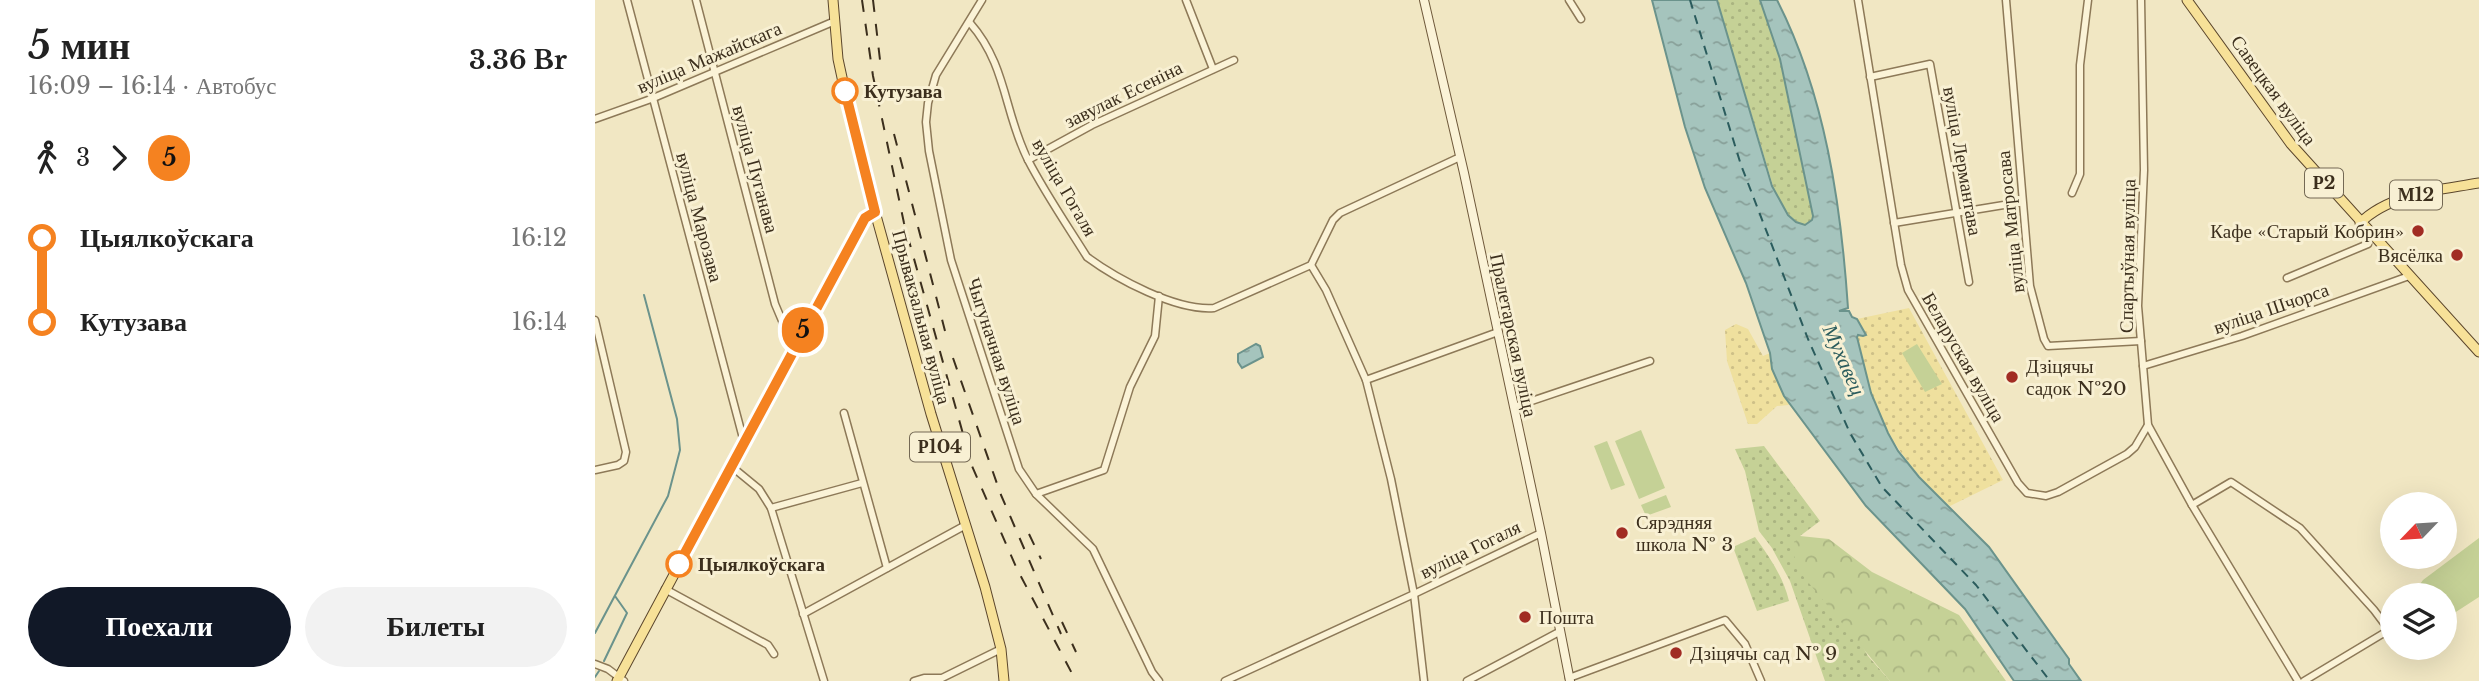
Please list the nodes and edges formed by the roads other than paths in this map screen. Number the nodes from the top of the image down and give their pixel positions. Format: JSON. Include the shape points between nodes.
{"nodes":[{"id":1,"x":627,"y":0,"type":"edge"},
{"id":2,"x":696,"y":0,"type":"edge"},
{"id":3,"x":833,"y":0,"type":"edge"},
{"id":4,"x":982,"y":0,"type":"edge"},
{"id":5,"x":1186,"y":0,"type":"edge"},
{"id":6,"x":1424,"y":0,"type":"edge"},
{"id":7,"x":1569,"y":0,"type":"edge"},
{"id":8,"x":1858,"y":0,"type":"edge"},
{"id":9,"x":2006,"y":0,"type":"edge"},
{"id":10,"x":2088,"y":0,"type":"edge"},
{"id":11,"x":2141,"y":0,"type":"edge"},
{"id":12,"x":2187,"y":0,"type":"edge"},
{"id":13,"x":1581,"y":19,"type":"dead end"},
{"id":14,"x":835,"y":21,"type":"junction"},
{"id":15,"x":969,"y":23,"type":"junction"},
{"id":16,"x":1234,"y":60,"type":"dead end"},
{"id":17,"x":1213,"y":69,"type":"junction"},
{"id":18,"x":713,"y":71,"type":"junction"},
{"id":19,"x":1870,"y":77,"type":"junction"},
{"id":20,"x":651,"y":99,"type":"junction"},
{"id":21,"x":595,"y":119,"type":"edge"},
{"id":22,"x":1460,"y":157,"type":"junction"},
{"id":23,"x":1028,"y":160,"type":"junction"},
{"id":24,"x":2479,"y":183,"type":"edge"},
{"id":25,"x":2072,"y":193,"type":"dead end"},
{"id":26,"x":2022,"y":202,"type":"junction"},
{"id":27,"x":875,"y":212,"type":"junction"},
{"id":28,"x":1957,"y":212,"type":"junction"},
{"id":29,"x":1894,"y":223,"type":"junction"},
{"id":30,"x":2360,"y":223,"type":"junction"},
{"id":31,"x":2368,"y":244,"type":"dead end"},
{"id":32,"x":1311,"y":265,"type":"junction"},
{"id":33,"x":2409,"y":276,"type":"junction"},
{"id":34,"x":2287,"y":278,"type":"dead end"},
{"id":35,"x":1969,"y":282,"type":"dead end"},
{"id":36,"x":1159,"y":296,"type":"junction"},
{"id":37,"x":595,"y":320,"type":"edge"},
{"id":38,"x":1498,"y":332,"type":"junction"},
{"id":39,"x":2141,"y":341,"type":"junction"},
{"id":40,"x":797,"y":342,"type":"junction"},
{"id":41,"x":2479,"y":352,"type":"edge"},
{"id":42,"x":1650,"y":362,"type":"dead end"},
{"id":43,"x":2143,"y":366,"type":"junction"},
{"id":44,"x":1366,"y":380,"type":"junction"},
{"id":45,"x":1514,"y":407,"type":"junction"},
{"id":46,"x":844,"y":413,"type":"dead end"},
{"id":47,"x":2148,"y":425,"type":"junction"},
{"id":48,"x":744,"y":442,"type":"junction"},
{"id":49,"x":731,"y":467,"type":"junction"},
{"id":50,"x":595,"y":470,"type":"edge"},
{"id":51,"x":862,"y":482,"type":"junction"},
{"id":52,"x":1036,"y":494,"type":"junction"},
{"id":53,"x":2192,"y":505,"type":"junction"},
{"id":54,"x":771,"y":508,"type":"junction"},
{"id":55,"x":964,"y":526,"type":"junction"},
{"id":56,"x":1541,"y":533,"type":"junction"},
{"id":57,"x":887,"y":568,"type":"junction"},
{"id":58,"x":665,"y":589,"type":"junction"},
{"id":59,"x":1414,"y":594,"type":"junction"},
{"id":60,"x":803,"y":614,"type":"junction"},
{"id":61,"x":1559,"y":632,"type":"junction"},
{"id":62,"x":1001,"y":649,"type":"junction"},
{"id":63,"x":774,"y":654,"type":"dead end"},
{"id":64,"x":595,"y":664,"type":"edge"},
{"id":65,"x":1570,"y":679,"type":"edge"},
{"id":66,"x":620,"y":680,"type":"edge"},
{"id":67,"x":824,"y":681,"type":"edge"},
{"id":68,"x":914,"y":681,"type":"edge"},
{"id":69,"x":1004,"y":681,"type":"edge"},
{"id":70,"x":1160,"y":681,"type":"edge"},
{"id":71,"x":1225,"y":681,"type":"edge"},
{"id":72,"x":1424,"y":681,"type":"edge"},
{"id":73,"x":1467,"y":681,"type":"edge"},
{"id":74,"x":1761,"y":681,"type":"edge"},
{"id":75,"x":2298,"y":681,"type":"edge"},
{"id":76,"x":2304,"y":681,"type":"edge"}],
"edges":[{"from":1,"to":20,"type":"street","name":"вуліца Марозава"},
{"from":2,"to":18,"type":"street","name":"вуліца Пуганава"},
{"from":3,"to":14,"type":"main road","name":"Прывакзальная вуліца","number":"Р104"},
{"from":4,"to":15,"type":"street","name":"Чыгуначная вуліца"},
{"from":5,"to":17,"type":"street"},
{"from":6,"to":22,"type":"main road","name":"Пралетарская вуліца"},
{"from":7,"to":13,"type":"street"},
{"from":8,"to":19,"type":"street","name":"Беларуская вуліца"},
{"from":9,"to":26,"type":"street","name":"вуліца Матросава"},
{"from":10,"to":25,"type":"street","via":[[2080,65],[2081,174]]},
{"from":11,"to":39,"type":"street","name":"Спартыўная вуліца"},
{"from":12,"to":30,"type":"main road","name":"Савецкая вуліца","number":"Р2","via":[[2274,124]]},
{"from":14,"to":18,"type":"street","name":"вуліца Мажайскага"},
{"from":14,"to":27,"type":"main road","name":"Прывакзальная вуліца","number":"Р104","via":[[838,59]]},
{"from":15,"to":23,"type":"street","name":"вуліца Гогаля","via":[[985,40],[1002,79]]},
{"from":15,"to":52,"type":"street","name":"Чыгуначная вуліца","via":[[936,75],[926,122],[929,151],[951,260],[1019,469]]},
{"from":16,"to":17,"type":"street","name":"завулак Есеніна"},
{"from":17,"to":23,"type":"street","name":"завулак Есеніна"},
{"from":18,"to":20,"type":"street","name":"вуліца Мажайскага"},
{"from":18,"to":40,"type":"street","name":"вуліца Пуганава","via":[[775,304]]},
{"from":19,"to":28,"type":"street","name":"вуліца Лермантава","via":[[1930,64]]},
{"from":19,"to":29,"type":"street","name":"Беларуская вуліца"},
{"from":20,"to":21,"type":"street","name":"вуліца Мажайскага"},
{"from":20,"to":48,"type":"street","name":"вуліца Марозава"},
{"from":22,"to":32,"type":"street","via":[[1340,213]]},
{"from":22,"to":38,"type":"main road","name":"Пралетарская вуліца"},
{"from":23,"to":36,"type":"street","name":"вуліца Гогаля","via":[[1087,257]]},
{"from":24,"to":30,"type":"main road","number":"М12","via":[[2409,196],[2374,211]]},
{"from":26,"to":28,"type":"street"},
{"from":26,"to":39,"type":"street","name":"вуліца Матросава","via":[[2031,286],[2048,346]]},
{"from":27,"to":40,"type":"main road","via":[[865,218]]},
{"from":27,"to":55,"type":"main road","name":"Прывакзальная вуліца","number":"Р104"},
{"from":28,"to":29,"type":"street"},
{"from":28,"to":35,"type":"street","name":"вуліца Лермантава"},
{"from":29,"to":47,"type":"street","name":"Беларуская вуліца","via":[[1914,303],[2027,493],[2046,496],[2101,470],[2135,447]]},
{"from":30,"to":33,"type":"main road","name":"Савецкая вуліца","number":"Р2"},
{"from":31,"to":34,"type":"street"},
{"from":32,"to":36,"type":"street","name":"вуліца Гогаля","via":[[1215,308],[1199,309]]},
{"from":32,"to":44,"type":"street","name":"вуліца Гогаля"},
{"from":33,"to":41,"type":"main road","name":"Савецкая вуліца","number":"Р2"},
{"from":33,"to":43,"type":"street","name":"вуліца Шчорса"},
{"from":36,"to":52,"type":"street","via":[[1155,336],[1130,387],[1104,470]]},
{"from":37,"to":50,"type":"street","via":[[626,452],[618,465]]},
{"from":38,"to":44,"type":"street"},
{"from":38,"to":45,"type":"main road","name":"Пралетарская вуліца"},
{"from":39,"to":43,"type":"street","name":"Спартыўная вуліца"},
{"from":40,"to":48,"type":"main road"},
{"from":42,"to":45,"type":"street"},
{"from":43,"to":47,"type":"street","name":"Спартыўная вуліца"},
{"from":44,"to":59,"type":"street","name":"вуліца Гогаля"},
{"from":45,"to":56,"type":"main road","name":"Пралетарская вуліца"},
{"from":46,"to":51,"type":"street"},
{"from":47,"to":53,"type":"street","name":"Спартыўная вуліца"},
{"from":48,"to":49,"type":"main road"},
{"from":49,"to":54,"type":"street","via":[[759,489]]},
{"from":49,"to":58,"type":"main road"},
{"from":51,"to":54,"type":"street"},
{"from":51,"to":57,"type":"street"},
{"from":52,"to":70,"type":"street","name":"Чыгуначная вуліца","via":[[1093,549]]},
{"from":53,"to":75,"type":"street","name":"Спартыўная вуліца"},
{"from":53,"to":76,"type":"street","via":[[2231,481],[2300,528],[2389,630]]},
{"from":54,"to":60,"type":"street"},
{"from":55,"to":57,"type":"street"},
{"from":55,"to":62,"type":"main road","name":"Прывакзальная вуліца","number":"Р104"},
{"from":56,"to":59,"type":"street","name":"вуліца Гогаля"},
{"from":56,"to":61,"type":"main road","name":"Пралетарская вуліца"},
{"from":57,"to":60,"type":"street"},
{"from":58,"to":63,"type":"street","via":[[768,645]]},
{"from":58,"to":66,"type":"main road"},
{"from":59,"to":71,"type":"street","name":"вуліца Гогаля"},
{"from":59,"to":72,"type":"street","name":"вуліца Гогаля"},
{"from":60,"to":67,"type":"street"},
{"from":61,"to":65,"type":"main road","name":"Пралетарская вуліца"},
{"from":61,"to":73,"type":"street"},
{"from":62,"to":68,"type":"street","via":[[942,678]]},
{"from":62,"to":69,"type":"main road","name":"Прывакзальная вуліца","number":"Р104"},
{"from":64,"to":66,"type":"street"},
{"from":65,"to":74,"type":"street","name":"Пралетарская вуліца","via":[[1725,620],[1745,644]]}]}
